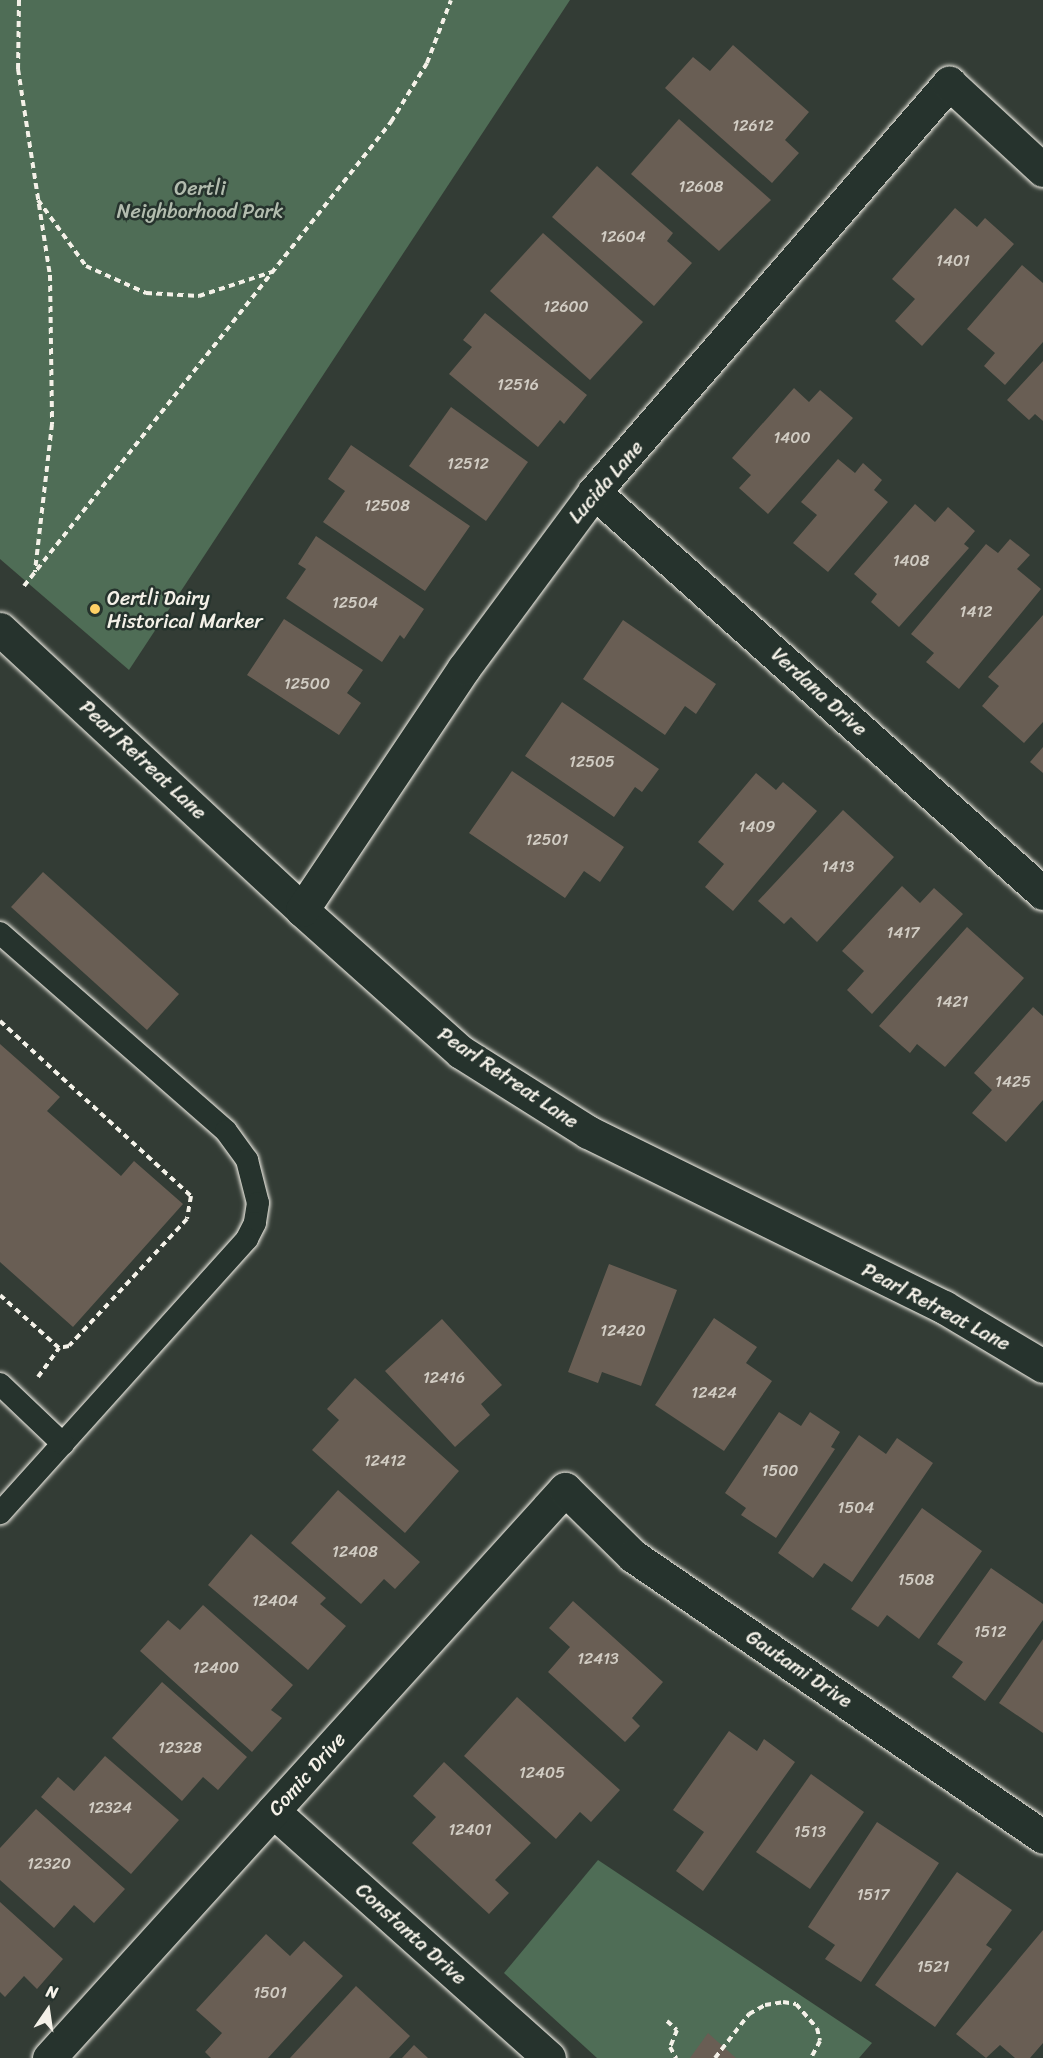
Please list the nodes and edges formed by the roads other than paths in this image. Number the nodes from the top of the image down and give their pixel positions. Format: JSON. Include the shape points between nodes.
{"nodes":[{"id":1,"x":1043,"y":170,"type":"edge"},
{"id":2,"x":594,"y":492,"type":"junction"},
{"id":3,"x":0,"y":629,"type":"edge"},
{"id":4,"x":1043,"y":893,"type":"edge"},
{"id":5,"x":302,"y":910,"type":"junction"},
{"id":6,"x":0,"y":933,"type":"edge"},
{"id":7,"x":1043,"y":1366,"type":"edge"},
{"id":8,"x":0,"y":1384,"type":"edge"},
{"id":9,"x":63,"y":1444,"type":"junction"},
{"id":10,"x":565,"y":1489,"type":"joint"},
{"id":11,"x":0,"y":1513,"type":"edge"},
{"id":12,"x":273,"y":1811,"type":"junction"},
{"id":13,"x":1043,"y":1837,"type":"edge"},
{"id":14,"x":49,"y":2058,"type":"edge"},
{"id":15,"x":549,"y":2058,"type":"edge"}],
"edges":[{"from":1,"to":2,"type":"street","name":"Lucida Lane","via":[[949,83]]},
{"from":2,"to":4,"type":"street","name":"Verdana Drive"},
{"from":2,"to":5,"type":"street","name":"Lucida Lane","via":[[464,668]]},
{"from":3,"to":5,"type":"street","name":"Pearl Retreat Lane"},
{"from":5,"to":7,"type":"street","name":"Pearl Retreat Lane","via":[[461,1052],[531,1097],[662,1170],[944,1307]]},
{"from":6,"to":9,"type":"lane","via":[[226,1131],[247,1160],[258,1203],[247,1239]]},
{"from":8,"to":9,"type":"lane"},
{"from":9,"to":11,"type":"lane"},
{"from":10,"to":12,"type":"street","name":"Comic Drive"},
{"from":10,"to":13,"type":"street","name":"Gautami Drive","via":[[633,1556]]},
{"from":12,"to":14,"type":"street","name":"Comic Drive"},
{"from":12,"to":15,"type":"street","name":"Constanta Drive"}]}
